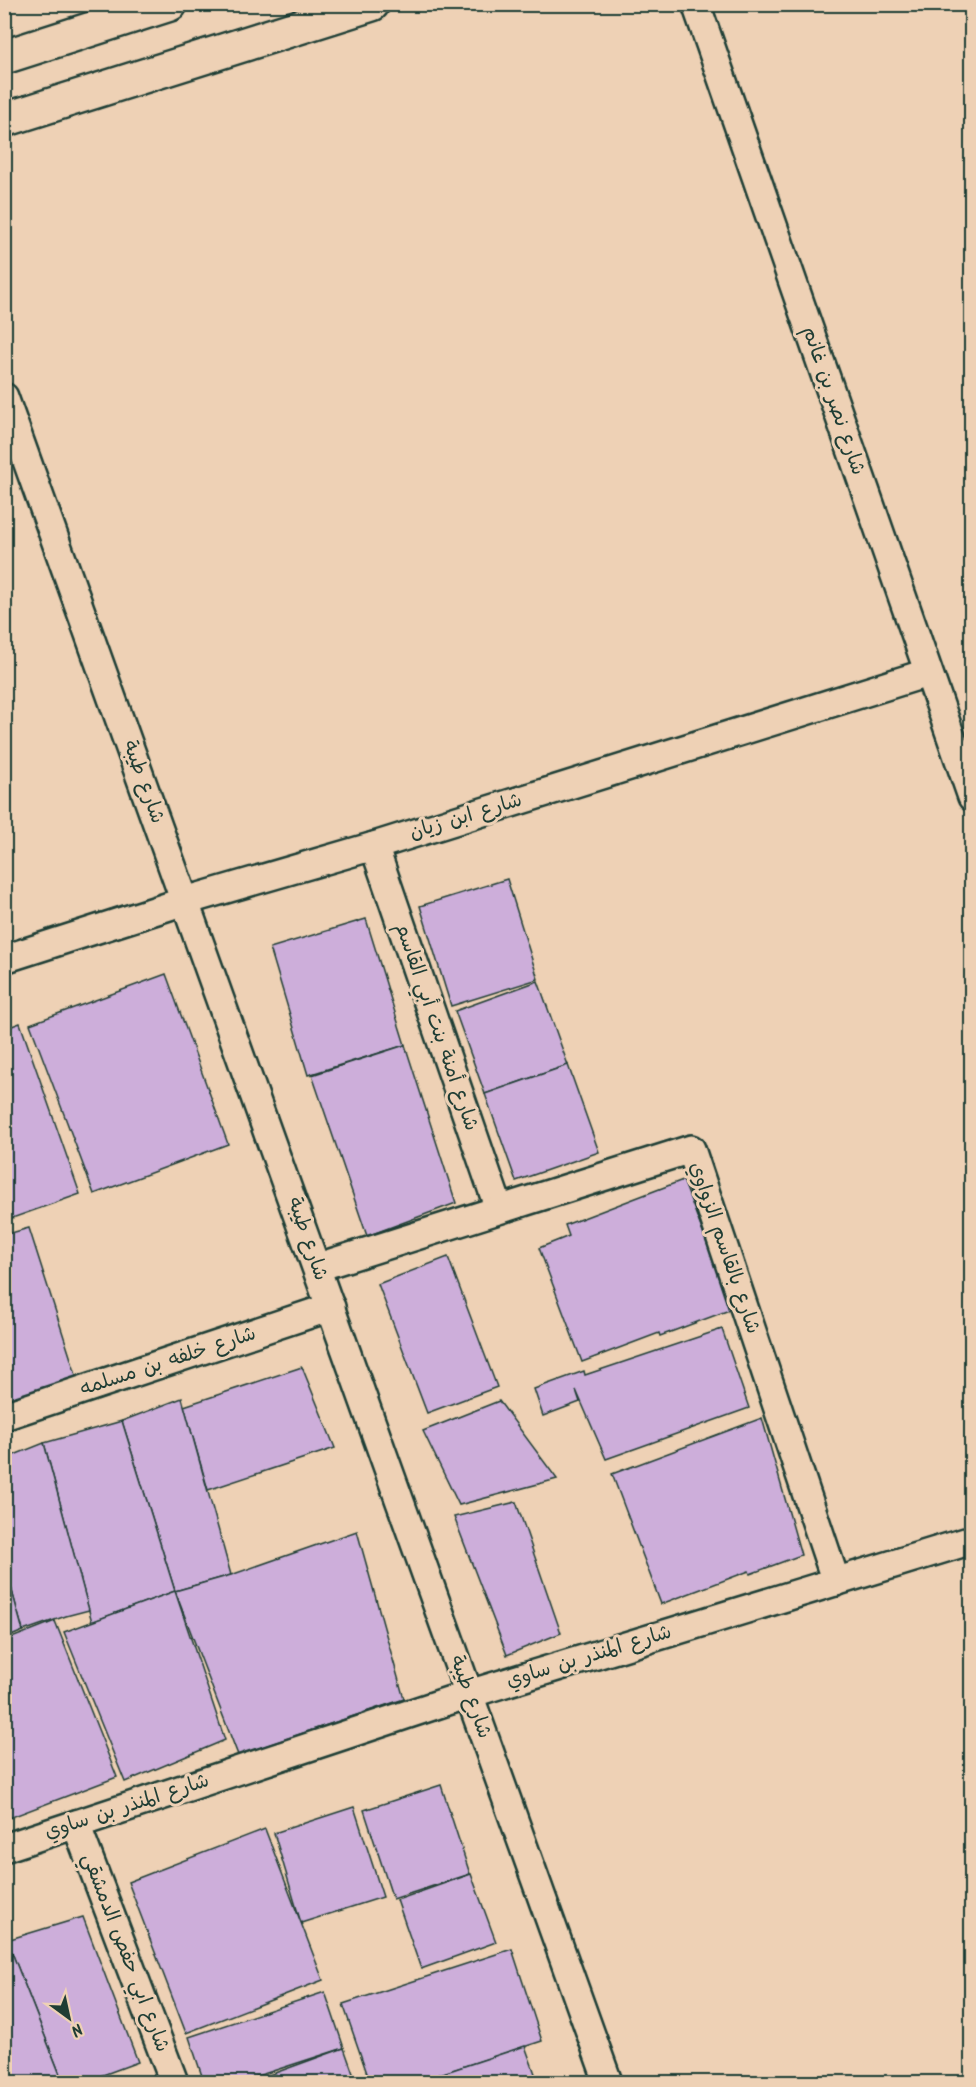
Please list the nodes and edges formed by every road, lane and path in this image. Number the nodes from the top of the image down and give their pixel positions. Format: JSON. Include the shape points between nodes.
{"nodes":[{"id":1,"x":170,"y":4,"type":"edge"},
{"id":2,"x":372,"y":4,"type":"edge"},
{"id":3,"x":696,"y":4,"type":"edge"},
{"id":4,"x":4,"y":57,"type":"edge"},
{"id":5,"x":4,"y":120,"type":"edge"},
{"id":6,"x":4,"y":397,"type":"edge"},
{"id":7,"x":927,"y":673,"type":"junction"},
{"id":8,"x":960,"y":728,"type":"edge"},
{"id":9,"x":972,"y":797,"type":"edge"},
{"id":10,"x":374,"y":846,"type":"junction"},
{"id":11,"x":185,"y":901,"type":"junction"},
{"id":12,"x":4,"y":959,"type":"edge"},
{"id":13,"x":499,"y":1209,"type":"junction"},
{"id":14,"x":318,"y":1267,"type":"junction"},
{"id":15,"x":331,"y":1307,"type":"junction"},
{"id":16,"x":4,"y":1416,"type":"edge"},
{"id":17,"x":972,"y":1540,"type":"edge"},
{"id":18,"x":836,"y":1582,"type":"junction"},
{"id":19,"x":469,"y":1694,"type":"junction"},
{"id":20,"x":76,"y":1824,"type":"junction"},
{"id":21,"x":4,"y":1848,"type":"edge"},
{"id":22,"x":174,"y":2082,"type":"edge"},
{"id":23,"x":608,"y":2082,"type":"edge"}],
"edges":[{"from":1,"to":4,"type":"main road"},
{"from":2,"to":5,"type":"main road"},
{"from":3,"to":7,"type":"street","name":"شارع نصر بن غانم"},
{"from":6,"to":11,"type":"street","name":"شارع طيبة"},
{"from":7,"to":8,"type":"street","name":"شارع نصر بن غانم"},
{"from":7,"to":10,"type":"street","name":"شارع ابن زيان"},
{"from":8,"to":9,"type":"street","name":"شارع نصر بن غانم"},
{"from":10,"to":11,"type":"street","name":"شارع ابن زيان"},
{"from":10,"to":13,"type":"street","name":"شارع أمنة بنت أبي القاسم"},
{"from":11,"to":12,"type":"street","name":"شارع ابن زيان"},
{"from":11,"to":14,"type":"street","name":"شارع طيبة"},
{"from":13,"to":14,"type":"street","name":"شارع بالقاسم الزواوي"},
{"from":13,"to":18,"type":"street","name":"شارع بالقاسم الزواوي","via":[[691,1149]]},
{"from":14,"to":15,"type":"street","name":"شارع طيبة"},
{"from":15,"to":16,"type":"street","name":"شارع خلفه بن مسلمه"},
{"from":15,"to":19,"type":"street","name":"شارع طيبة"},
{"from":17,"to":18,"type":"street","name":"شارع المنذر بن ساوي"},
{"from":18,"to":19,"type":"street","name":"شارع المنذر بن ساوي"},
{"from":19,"to":20,"type":"street","name":"شارع المنذر بن ساوي"},
{"from":19,"to":23,"type":"street","name":"شارع طيبة"},
{"from":20,"to":21,"type":"street","name":"شارع المنذر بن ساوي"},
{"from":20,"to":22,"type":"street","name":"شارع ابي حفص الدمشقي"}]}
